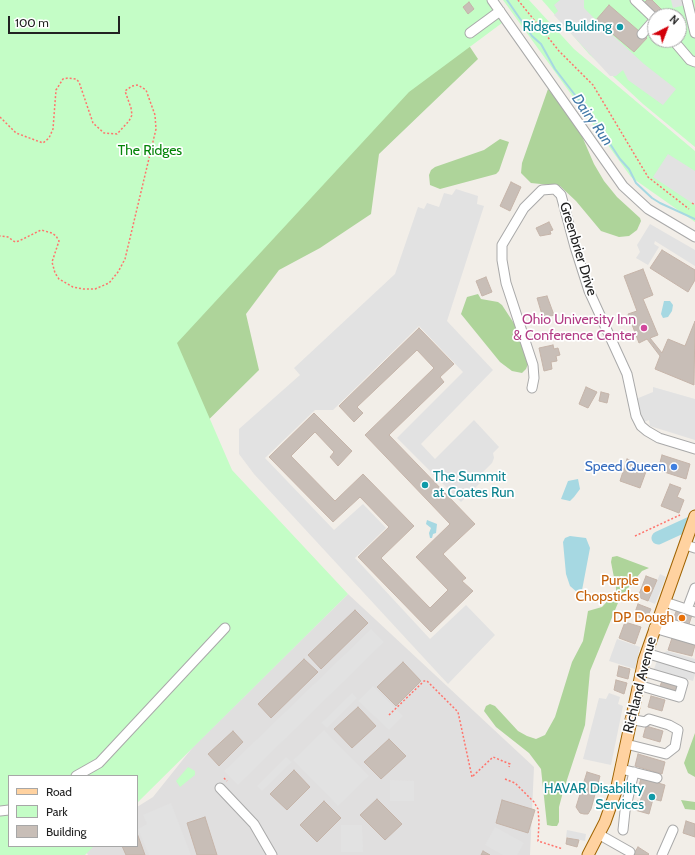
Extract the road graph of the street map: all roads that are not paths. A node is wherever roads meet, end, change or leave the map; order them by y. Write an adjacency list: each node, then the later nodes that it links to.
1 (492, 0): 4 (street)
2 (635, 0): 5 (street)
3 (687, 0): 8 (street)
4 (500, 11): 7 (street); 12 (street)
5 (647, 11)
6 (647, 28): 9 (street)
7 (470, 33)
8 (695, 33)
9 (642, 34)
10 (680, 48): 11 (street)
11 (695, 62)
12 (695, 238)
13 (532, 388): 14 (street, Greenbrier Drive)
14 (695, 450)
15 (695, 516): 16 (main road, Richland Avenue)
16 (693, 532): 17 (main road, Richland Avenue)
17 (690, 546): 19 (main road, Richland Avenue)
18 (695, 588): 20 (street)
19 (666, 599): 20 (street); 21 (street); 22 (main road, Richland Avenue)
20 (692, 605)
21 (695, 612)
22 (656, 624): 24 (street); 25 (street); 26 (main road, Richland Avenue)
23 (226, 628): 34 (street)
24 (695, 632)
25 (695, 640)
26 (646, 653): 27 (street); 28 (main road, Richland Avenue)
27 (695, 668)
28 (642, 671): 29 (main road, Richland Avenue); 29 (street)
29 (638, 685): 30 (main road, Richland Avenue)
30 (630, 719): 31 (main road, Richland Avenue); 31 (street)
31 (626, 744): 32 (main road, Richland Avenue)
32 (621, 769): 33 (street); 39 (main road, Richland Avenue)
33 (634, 772): 35 (street); 37 (street)
34 (78, 775)
35 (656, 778)
36 (220, 788): 41 (street)
37 (623, 830)
38 (673, 830): 43 (street)
39 (600, 835): 40 (street); 42 (main road, Richland Avenue)
40 (630, 852)
41 (272, 855)
42 (588, 855)
43 (662, 855)

